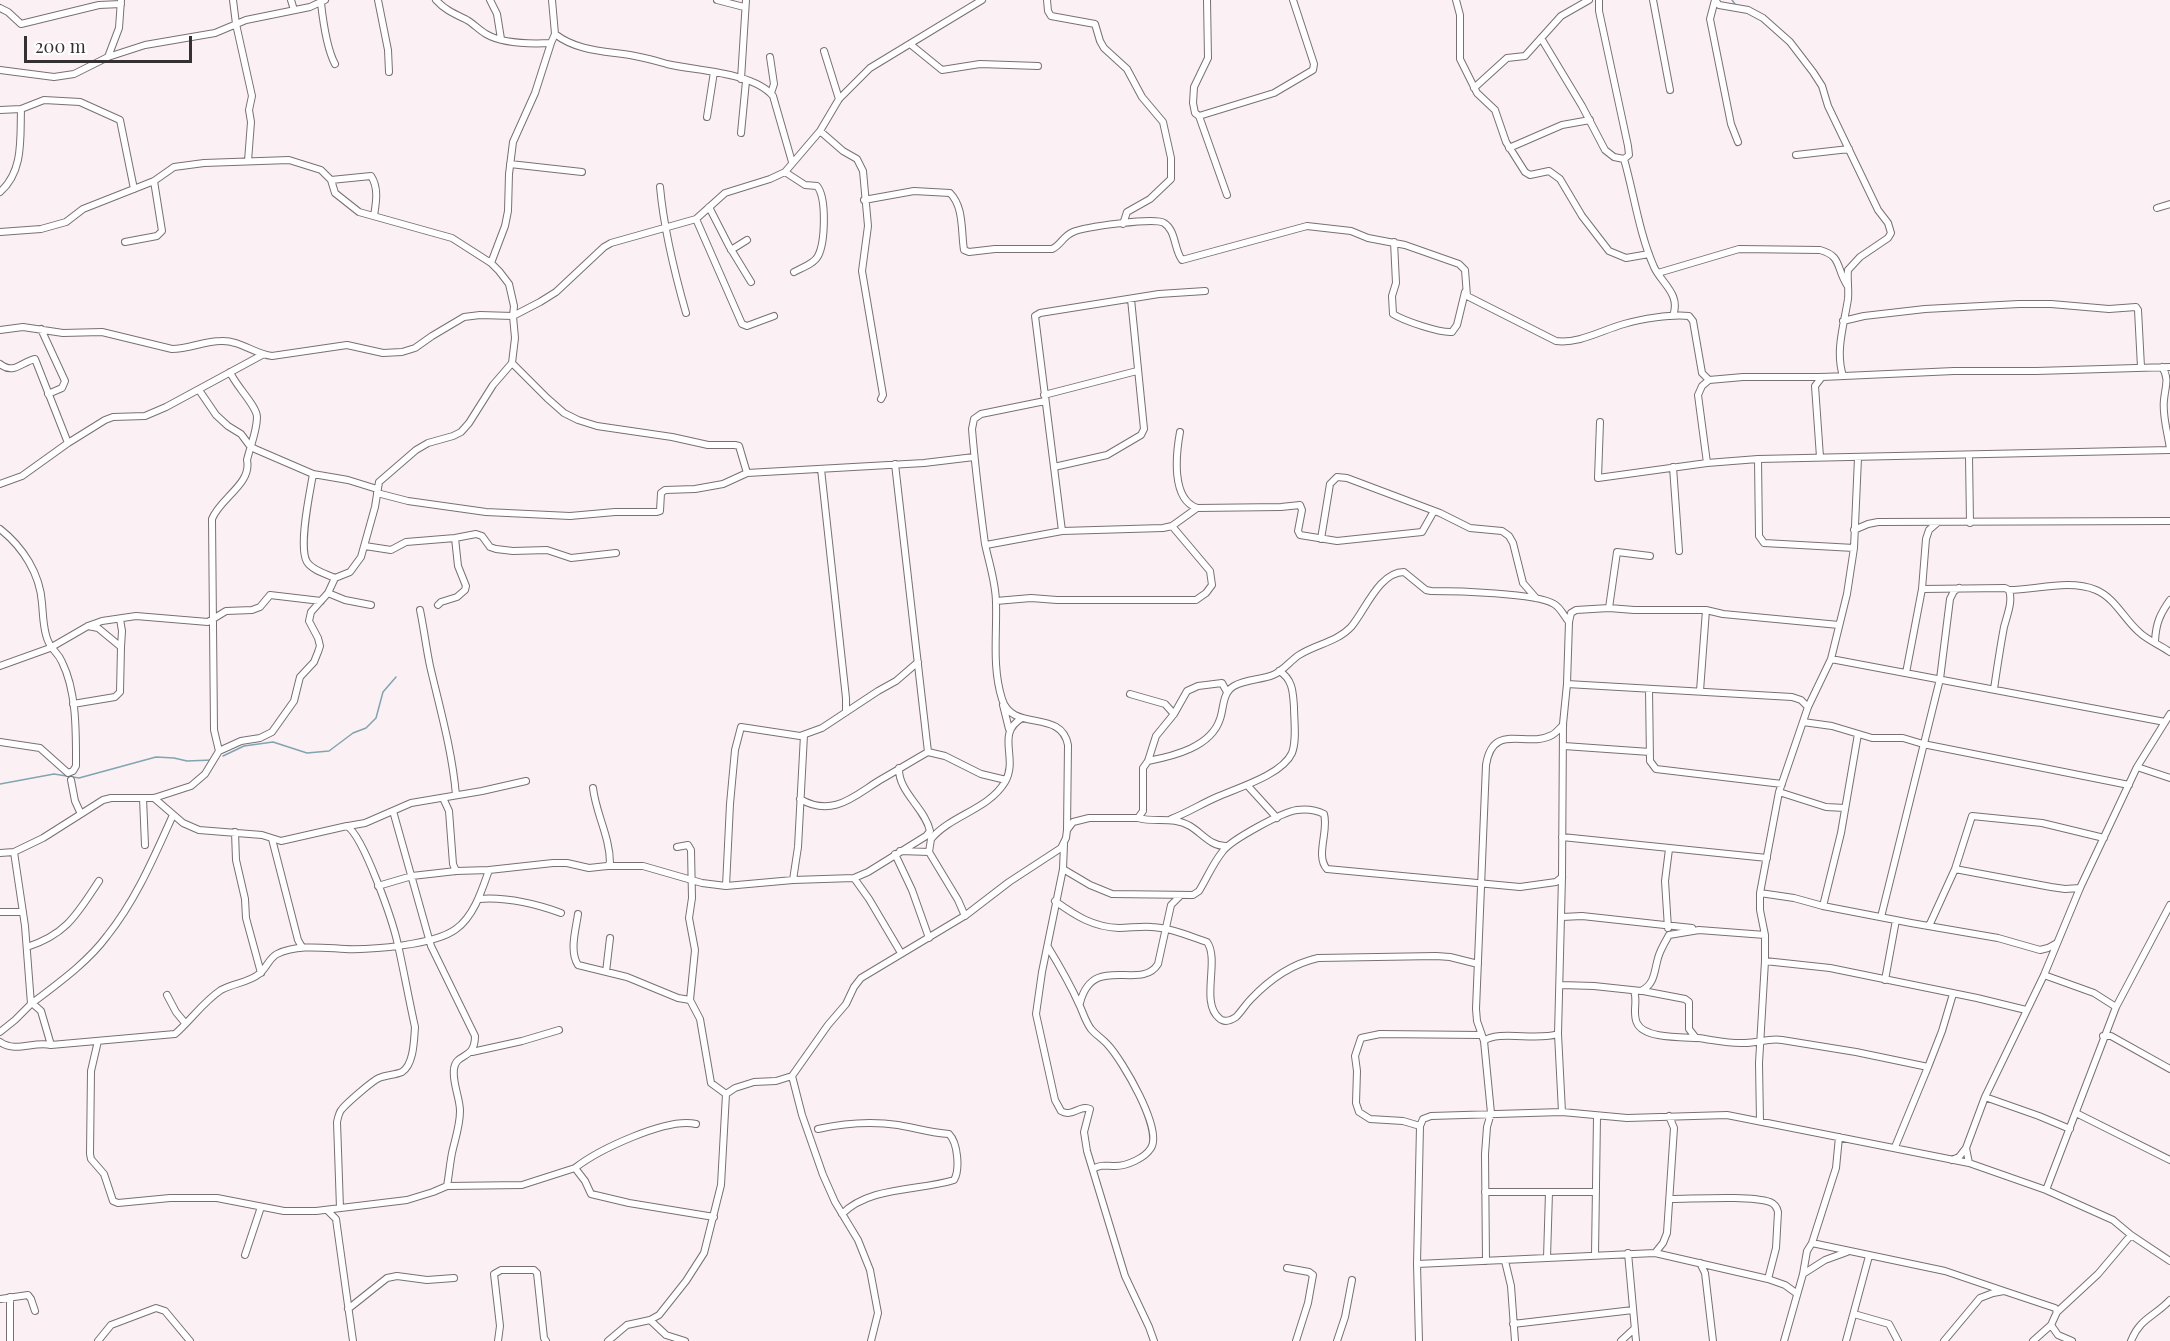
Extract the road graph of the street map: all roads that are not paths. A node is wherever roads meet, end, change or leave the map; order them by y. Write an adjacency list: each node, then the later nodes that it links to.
1 (233, 0): 22 (street)
2 (291, 0): 21 (street)
3 (378, 0): 34 (street)
4 (436, 0): 25 (street)
5 (490, 0): 25 (street)
6 (552, 0): 23 (street)
7 (717, 0): 19 (street)
8 (982, 0): 27 (street)
9 (1047, 0): 70 (street)
10 (1207, 0): 43 (street)
11 (1293, 0): 43 (street)
12 (1456, 0): 37 (street)
13 (1589, 0): 24 (street)
14 (1599, 0): 52 (street)
15 (1653, 0): 38 (street)
16 (1715, 0): 48 (street); 50 (street)
17 (323, 1): 21 (street); 31 (street)
18 (121, 2): 20 (street); 29 (street)
19 (745, 3): 36 (street)
20 (0, 8)
21 (294, 10): 22 (street)
22 (236, 24): 29 (street); 53 (street)
23 (555, 34): 26 (street); 35 (street)
24 (1541, 38): 37 (street); 45 (street)
25 (501, 39): 26 (street)
26 (551, 43): 55 (street)
27 (910, 44): 32 (street); 40 (street)
28 (824, 51): 40 (street)
29 (108, 57): 33 (street)
30 (770, 57): 39 (street)
31 (335, 64)
32 (1038, 66)
33 (0, 70)
34 (389, 72)
35 (714, 72): 36 (street); 44 (street)
36 (744, 80): 39 (street); 47 (street)
37 (1474, 88): 49 (street)
38 (1670, 90)
39 (771, 93): 54 (street)
40 (838, 99): 46 (street)
41 (21, 108): 42 (street); 61 (street); 62 (street)
42 (0, 110)
43 (1200, 116): 63 (street)
44 (707, 117)
45 (1590, 120): 49 (street); 52 (street)
46 (820, 131): 54 (street); 64 (street)
47 (741, 133)
48 (1738, 142)
49 (1509, 148): 77 (street)
50 (1849, 149): 51 (street); 82 (street)
51 (1796, 155)
52 (1624, 159): 77 (street)
53 (248, 161): 58 (street); 59 (street)
54 (792, 162): 57 (street)
55 (510, 164): 56 (street); 78 (street)
56 (582, 172)
57 (785, 172): 66 (street); 79 (street)
58 (331, 180): 68 (street); 68 (street)
59 (154, 181): 61 (street); 74 (street)
60 (660, 187): 71 (street)
61 (134, 189): 72 (street)
62 (0, 192)
63 (1227, 195)
64 (864, 200): 70 (street); 109 (street)
65 (2170, 204): 67 (street)
66 (709, 207): 69 (street); 76 (street)
67 (2157, 208)
68 (374, 216): 78 (street)
69 (696, 219): 71 (street); 88 (street)
70 (1123, 224): 75 (street)
71 (664, 227): 86 (street); 87 (street)
72 (0, 232)
73 (747, 240): 76 (street)
74 (125, 242)
75 (1394, 243): 84 (street); 84 (street)
76 (731, 250): 81 (street)
77 (1649, 254): 80 (street)
78 (491, 263): 87 (street)
79 (794, 272)
80 (1658, 273): 82 (street); 89 (street)
81 (751, 282)
82 (1848, 288): 90 (street)
83 (1205, 291): 85 (street)
84 (1466, 292): 89 (street)
85 (1131, 299): 99 (street); 108 (street)
86 (686, 313)
87 (513, 316): 93 (street); 94 (street)
88 (774, 316)
89 (1673, 316): 104 (street)
90 (1843, 321): 96 (street); 102 (street)
91 (41, 329): 92 (street); 93 (street); 107 (street)
92 (0, 330)
93 (262, 355): 100 (street)
94 (512, 363): 125 (street); 128 (street)
95 (0, 364): 107 (street)
96 (2141, 367): 97 (street); 102 (street)
97 (2162, 367): 98 (street); 114 (street)
98 (2170, 367)
99 (1137, 371): 108 (street); 122 (street)
100 (230, 372): 106 (street); 113 (street)
101 (1808, 376): 103 (street); 104 (street); 105 (street)
102 (1843, 376): 103 (street)
103 (1822, 377): 105 (street)
104 (1709, 380): 120 (street)
105 (1815, 386): 117 (street)
106 (199, 390): 112 (street); 113 (street)
107 (48, 394): 112 (street)
108 (1044, 398): 116 (street); 122 (street)
109 (880, 399)
110 (1600, 422): 123 (street)
111 (1180, 432): 129 (street)
112 (68, 442): 127 (street)
113 (250, 446): 126 (street); 160 (street)
114 (2170, 450): 115 (street)
115 (1969, 456): 118 (street); 133 (street)
116 (974, 457): 121 (street); 140 (street)
117 (1820, 457): 118 (street); 119 (street)
118 (1858, 458): 136 (street)
119 (1758, 459): 120 (street); 142 (street)
120 (1707, 463): 123 (street)
121 (895, 464): 124 (street); 170 (street)
122 (1054, 467): 137 (street)
123 (1673, 467): 143 (street)
124 (821, 469): 125 (street); 184 (street)
125 (747, 473): 128 (street)
126 (313, 474): 128 (street); 146 (street)
127 (0, 484)
128 (377, 491): 141 (street)
129 (1197, 508): 134 (street); 139 (street)
130 (1434, 511): 139 (street); 139 (street); 151 (street)
131 (2170, 520): 133 (street)
132 (1938, 523): 133 (street); 136 (street); 148 (street)
133 (1970, 523)
134 (1172, 526): 137 (street); 154 (street)
135 (0, 529): 167 (street)
136 (1854, 530): 142 (street)
137 (1062, 531): 140 (street)
138 (455, 538): 141 (street); 144 (street); 156 (street)
139 (1321, 539)
140 (986, 545): 154 (street)
141 (365, 546): 146 (street)
142 (1854, 548): 163 (street)
143 (1679, 551)
144 (616, 553)
145 (1650, 556): 157 (street)
146 (335, 578): 150 (street)
147 (1959, 588): 148 (street); 149 (street); 174 (street)
148 (1922, 589): 173 (street)
149 (2009, 590): 165 (street); 177 (street)
150 (328, 592): 153 (street); 155 (street)
151 (1537, 598): 162 (street); 172 (street)
152 (2170, 600): 165 (street)
153 (321, 601): 160 (street); 198 (street)
154 (996, 601): 181 (street)
155 (371, 605)
156 (438, 605)
157 (1609, 608): 159 (street); 162 (street)
158 (420, 610): 213 (street)
159 (1706, 610): 163 (street); 178 (street)
160 (214, 618): 161 (street); 198 (street)
161 (120, 619): 164 (street); 166 (street)
162 (1569, 622): 175 (street)
163 (1839, 625): 169 (street)
164 (88, 626): 166 (street); 167 (street)
165 (2155, 641): 168 (street)
166 (121, 647): 182 (street)
167 (50, 648): 171 (street); 182 (street)
168 (2170, 652)
169 (1831, 659): 173 (street); 183 (street)
170 (918, 662): 184 (street); 199 (street)
171 (0, 666)
172 (1279, 671): 179 (street); 209 (street)
173 (1906, 673): 174 (street)
174 (1940, 679): 177 (street); 197 (street)
175 (1567, 684): 176 (street); 190 (street)
176 (1649, 689): 178 (street); 200 (street)
177 (1994, 689): 189 (street)
178 (1700, 690): 183 (street)
179 (1227, 692): 185 (street); 201 (street)
180 (1130, 694): 185 (street)
181 (1002, 701): 187 (street); 191 (street)
182 (73, 704): 195 (street)
183 (1808, 707): 188 (street)
184 (846, 712): 193 (street)
185 (1174, 714): 201 (street)
186 (2170, 714): 189 (street)
187 (1022, 718): 191 (street); 226 (street)
188 (1803, 722): 192 (street); 208 (street)
189 (2165, 722): 202 (street)
190 (1563, 724): 194 (street); 196 (street)
191 (1009, 729): 206 (street)
192 (1858, 734): 197 (street); 218 (street)
193 (804, 735): 217 (street); 254 (street)
194 (1551, 736): 196 (street); 252 (street)
195 (0, 742)
196 (1564, 744): 200 (street); 228 (street)
197 (1923, 744): 210 (street); 270 (street)
198 (219, 751): 215 (street)
199 (928, 752): 203 (street); 206 (street)
200 (1650, 752): 208 (street)
201 (1148, 761): 222 (street)
202 (2137, 767): 204 (street); 210 (street)
203 (899, 768): 217 (street); 237 (street)
204 (2170, 778)
205 (71, 780): 220 (street)
206 (1006, 780): 238 (street)
207 (526, 781): 213 (street)
208 (1782, 784): 212 (street)
209 (1247, 785): 223 (street); 224 (street)
210 (2129, 785): 229 (street)
211 (593, 788): 241 (street)
212 (1779, 792): 218 (street); 240 (street)
213 (456, 795): 216 (street)
214 (143, 798): 215 (street); 220 (street); 232 (street)
215 (154, 798): 221 (street)
216 (443, 798): 219 (street); 245 (street)
217 (800, 799): 250 (street)
218 (1845, 808): 263 (street)
219 (393, 811): 225 (street); 246 (street)
220 (81, 814): 236 (street)
221 (173, 815): 227 (street); 298 (street)
222 (1138, 818): 224 (street); 226 (street)
223 (1278, 818): 233 (street); 252 (street)
224 (1171, 819): 233 (street)
225 (347, 826): 230 (street); 253 (street)
226 (1067, 830): 231 (street)
227 (235, 832): 230 (street); 290 (street)
228 (1562, 837): 235 (street); 247 (street)
229 (2104, 838): 243 (street); 255 (street)
230 (272, 839): 284 (street)
231 (1065, 841): 242 (street); 268 (street)
232 (145, 845)
233 (1227, 846): 258 (street)
234 (677, 847): 249 (street)
235 (1669, 849): 240 (street); 272 (street)
236 (14, 852): 239 (street); 265 (street)
237 (898, 852): 238 (street); 248 (street); 279 (street)
238 (929, 852): 268 (street)
239 (0, 853)
240 (1767, 858): 256 (street)
241 (608, 866): 244 (street); 249 (street)
242 (1063, 869): 257 (street); 260 (street)
243 (1955, 869): 255 (street); 273 (street)
244 (489, 870): 245 (street); 259 (street)
245 (456, 871): 246 (street)
246 (412, 876): 253 (street); 280 (street)
247 (1562, 877): 252 (street); 269 (street)
248 (854, 878): 250 (street); 286 (street)
249 (691, 880): 254 (street); 297 (street)
250 (793, 880): 254 (street)
251 (99, 881): 282 (street)
252 (1482, 885): 288 (street)
253 (378, 886): 283 (street)
254 (726, 886)
255 (2079, 888): 281 (street)
256 (1760, 893): 263 (street); 277 (street)
257 (1164, 896): 258 (street); 261 (street)
258 (1180, 896): 261 (street)
259 (479, 898): 266 (street); 280 (street)
260 (1055, 901): 274 (street); 285 (street)
261 (1171, 905): 274 (street)
262 (2170, 905): 300 (street)
263 (1823, 906): 270 (street)
264 (0, 912): 265 (street)
265 (23, 912): 282 (street)
266 (561, 913)
267 (578, 914): 289 (street)
268 (964, 916): 279 (street)
269 (1562, 916): 272 (street); 293 (street)
270 (1881, 917): 271 (street)
271 (1896, 920): 273 (street); 292 (street)
272 (1668, 926): 275 (street); 276 (street)
273 (1929, 926): 281 (street)
274 (1165, 929): 288 (street); 299 (street)
275 (1699, 930): 276 (street); 277 (street)
276 (1668, 935): 294 (street)
277 (1765, 935): 287 (street)
278 (610, 938): 289 (street)
279 (929, 938): 286 (street)
280 (429, 939): 283 (street); 306 (street)
281 (2057, 943): 291 (street)
282 (27, 946): 298 (street)
283 (398, 946): 284 (street); 348 (street)
284 (302, 947): 290 (street)
285 (1048, 947): 299 (street); 340 (street)
286 (901, 953): 318 (street)
287 (1765, 961): 292 (street); 310 (street)
288 (1478, 964): 308 (street)
289 (606, 972): 297 (street)
290 (261, 973): 302 (street)
291 (2044, 975): 300 (street); 301 (street)
292 (1886, 980): 295 (street)
293 (1561, 985): 294 (street); 305 (street)
294 (1637, 991): 309 (street); 309 (street)
295 (1953, 994): 301 (street); 316 (street)
296 (167, 995): 302 (street)
297 (690, 1000): 319 (street)
298 (31, 1003): 304 (street); 313 (street)
299 (1079, 1004): 340 (street)
300 (2116, 1006): 307 (street)
301 (2026, 1010): 320 (street)
302 (185, 1023): 311 (street)
303 (560, 1030): 314 (street)
304 (0, 1032)
305 (1558, 1034): 308 (street); 321 (street)
306 (476, 1036): 314 (street); 315 (street)
307 (2103, 1036): 317 (street); 323 (street)
308 (1482, 1038): 322 (street); 329 (street)
309 (1696, 1038): 310 (street)
310 (1760, 1040): 316 (street); 327 (street)
311 (98, 1041): 313 (street); 347 (street)
312 (0, 1042): 313 (street)
313 (51, 1045)
314 (486, 1050): 315 (street)
315 (472, 1052): 341 (street)
316 (1928, 1067): 334 (street)
317 (2170, 1068)
318 (792, 1076): 319 (street); 350 (street)
319 (726, 1094): 351 (street)
320 (1985, 1097): 332 (street); 335 (street)
321 (1562, 1112): 322 (street); 324 (street)
322 (1491, 1113): 329 (street); 343 (street)
323 (2076, 1113): 332 (street); 337 (street)
324 (1597, 1116): 325 (street); 345 (street)
325 (1669, 1116): 326 (street); 330 (street)
326 (1685, 1116): 327 (street); 330 (street)
327 (1760, 1121): 333 (street)
328 (696, 1124): 339 (street)
329 (1419, 1126): 366 (street)
330 (1674, 1128): 346 (street)
331 (818, 1129): 350 (street)
332 (2070, 1129): 342 (street)
333 (1839, 1137): 334 (street); 354 (street)
334 (1895, 1147): 336 (street)
335 (1966, 1148): 336 (street); 338 (street)
336 (1952, 1160): 338 (street)
337 (2170, 1160)
338 (1969, 1163): 342 (street)
339 (575, 1168): 341 (street); 351 (street)
340 (1093, 1169): 400 (street)
341 (447, 1186): 348 (street)
342 (2046, 1190): 353 (street)
343 (1485, 1192): 344 (street); 362 (street)
344 (1549, 1192): 345 (street); 361 (street)
345 (1596, 1192): 359 (street)
346 (1670, 1199): 357 (street); 372 (street)
347 (261, 1207): 349 (street); 358 (street)
348 (341, 1208): 349 (street); 352 (street)
349 (326, 1210): 352 (street)
350 (842, 1214): 399 (street)
351 (714, 1217): 387 (street)
352 (336, 1219): 382 (street)
353 (2131, 1235): 364 (street); 385 (street)
354 (1812, 1244): 355 (street); 371 (street)
355 (1848, 1252): 360 (street); 371 (street)
356 (1628, 1253): 357 (street); 359 (street); 383 (street)
357 (1655, 1253): 365 (street)
358 (245, 1255)
359 (1595, 1255): 361 (street)
360 (1869, 1256): 374 (street); 386 (street)
361 (1547, 1258): 363 (street)
362 (1486, 1261): 363 (street); 366 (street)
363 (1505, 1261): 388 (street)
364 (2170, 1261)
365 (1700, 1263): 367 (street); 369 (street)
366 (1417, 1264): 403 (street)
367 (1714, 1266): 369 (street); 372 (street)
368 (1287, 1268): 401 (street)
369 (1705, 1273): 407 (street)
370 (454, 1278): 382 (street)
371 (1801, 1278): 375 (street); 377 (street)
372 (1768, 1279): 375 (street)
373 (1352, 1280): 402 (street)
374 (1979, 1283): 376 (street); 379 (street)
375 (1786, 1285): 377 (street)
376 (2004, 1291): 379 (street); 385 (street)
377 (1796, 1293): 408 (street)
378 (10, 1298): 380 (street); 384 (street); 391 (street)
379 (1980, 1298): 411 (street)
380 (0, 1299)
381 (2170, 1300): 414 (street)
382 (348, 1309): 394 (street)
383 (1633, 1310): 388 (street); 390 (street)
384 (35, 1311)
385 (2057, 1312): 389 (street)
386 (1854, 1314): 409 (street); 410 (street)
387 (650, 1320): 397 (street); 398 (street)
388 (1513, 1324): 404 (street)
389 (2051, 1325): 412 (street); 413 (street)
390 (1634, 1329): 405 (street); 406 (street)
391 (10, 1341)
392 (99, 1341): 393 (street)
393 (190, 1341)
394 (353, 1341)
395 (498, 1341): 396 (street)
396 (546, 1341)
397 (608, 1341)
398 (685, 1341)
399 (871, 1341)
400 (1154, 1341)
401 (1296, 1341)
402 (1337, 1341)
403 (1419, 1341)
404 (1515, 1341)
405 (1621, 1341)
406 (1636, 1341)
407 (1713, 1341)
408 (1784, 1341)
409 (1846, 1341)
410 (1898, 1341)
411 (1944, 1341)
412 (2033, 1341)
413 (2072, 1341)
414 (2131, 1341)

